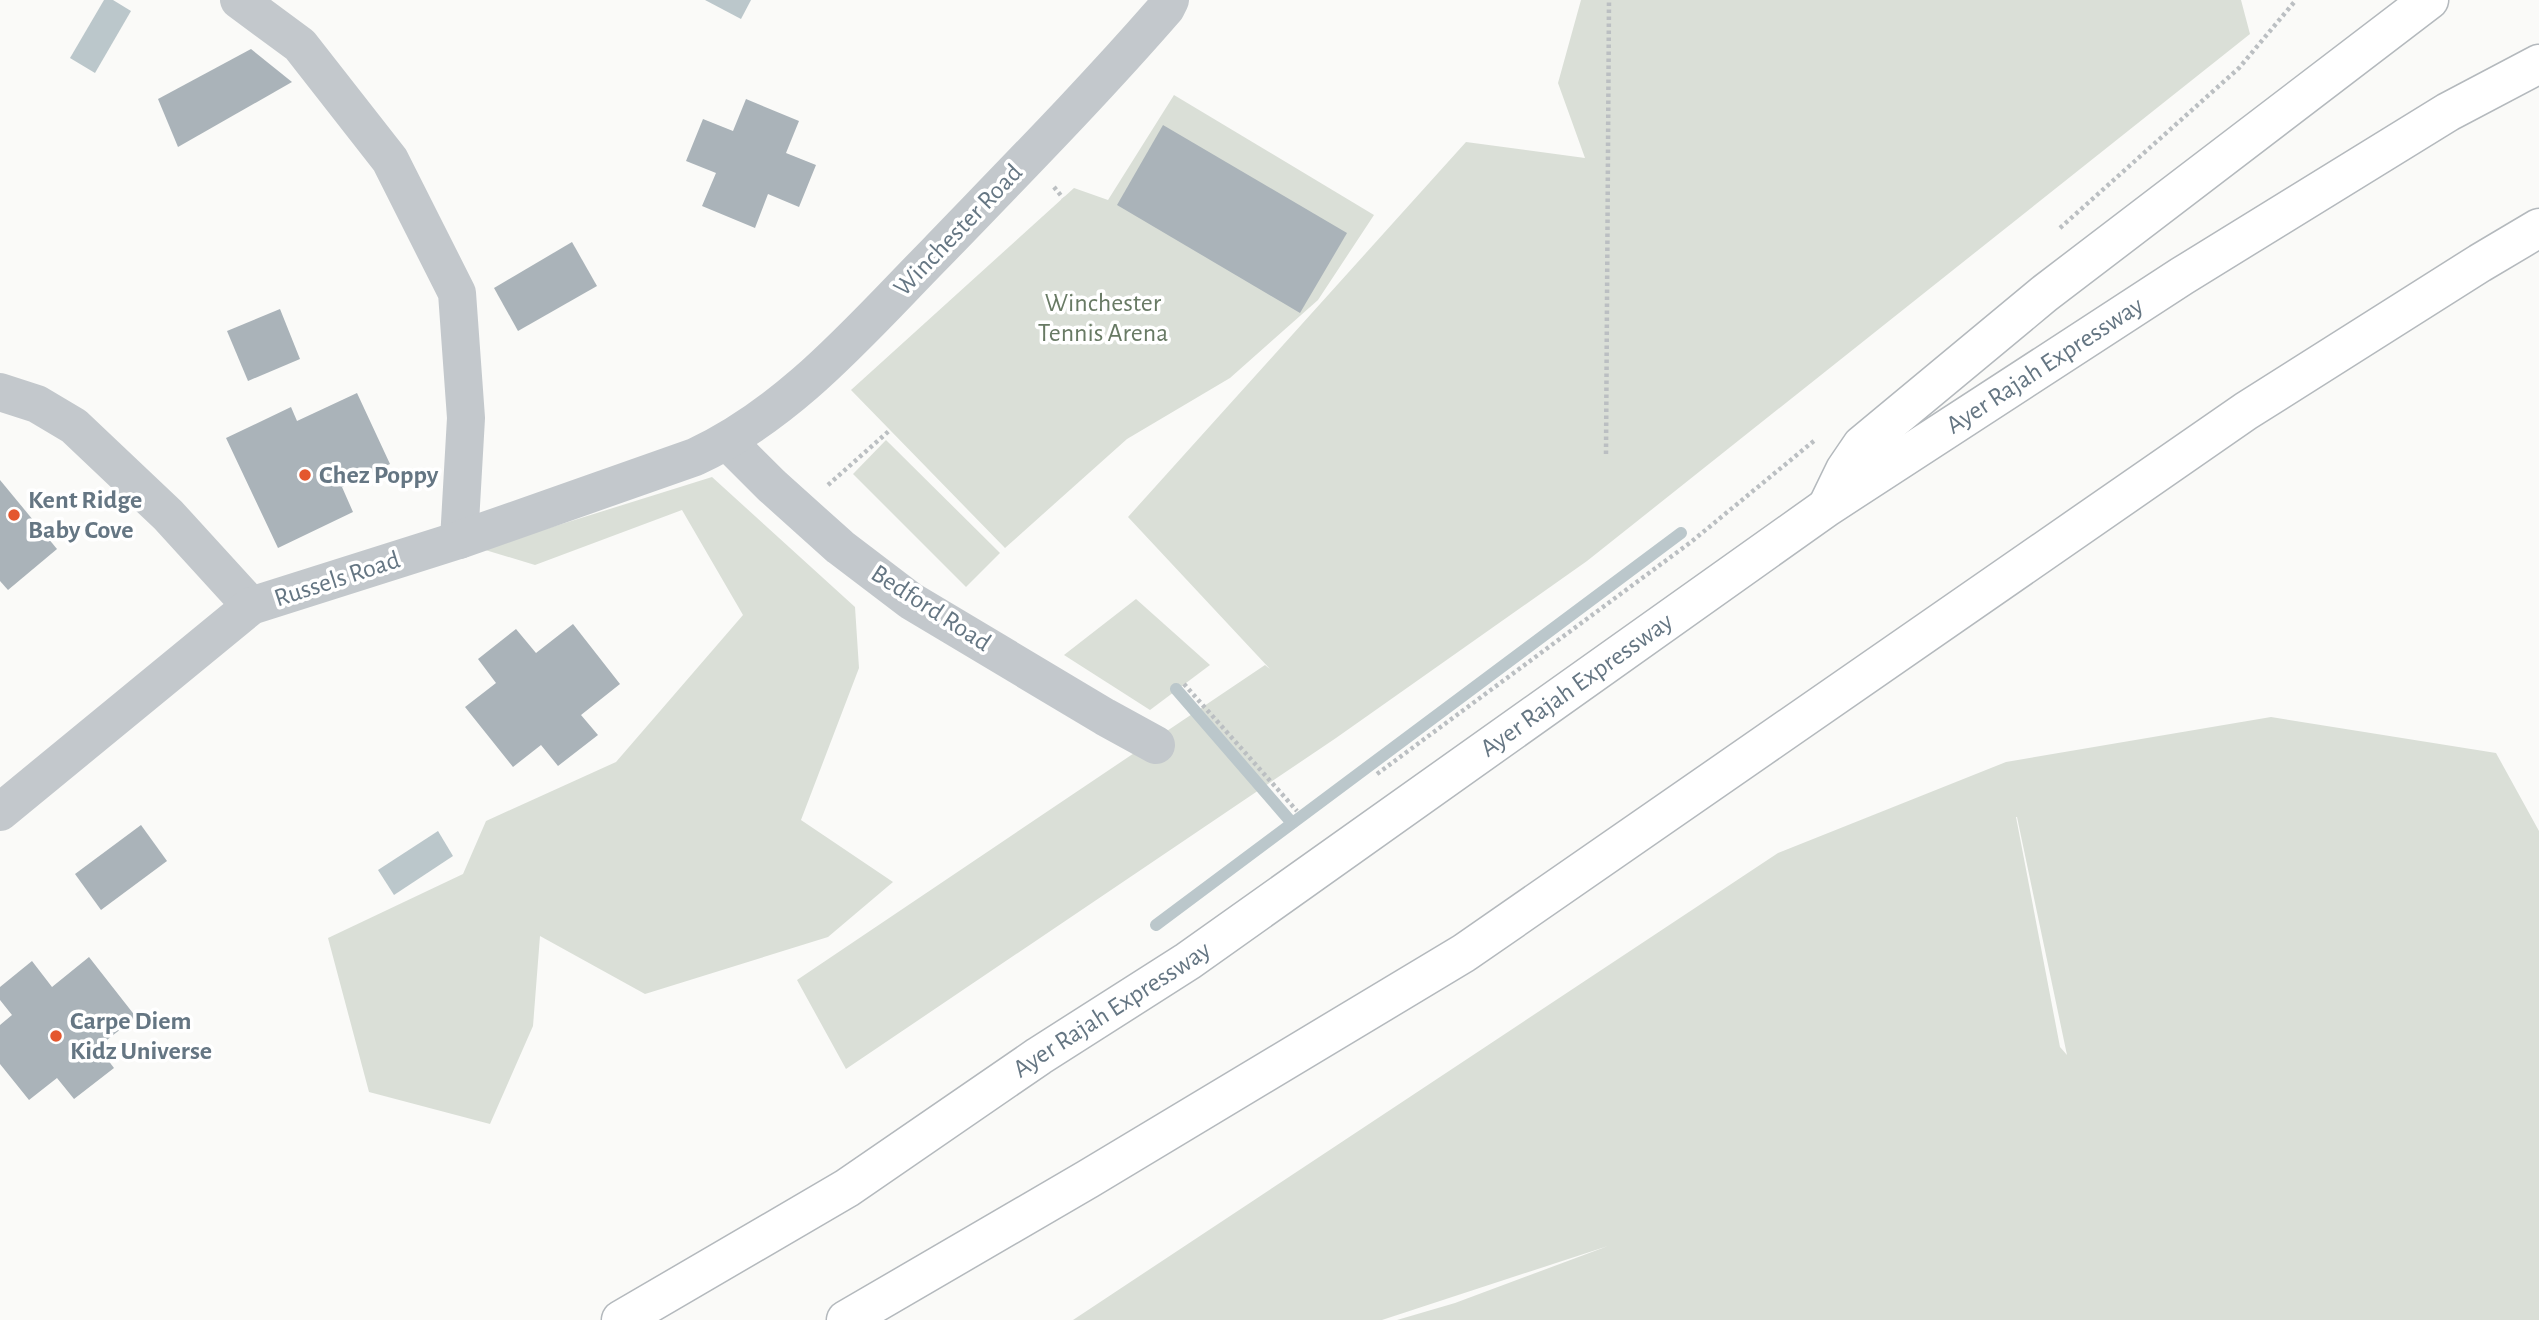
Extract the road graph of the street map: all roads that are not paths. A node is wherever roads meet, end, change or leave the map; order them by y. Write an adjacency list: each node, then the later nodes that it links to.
1 (239, 0): 11 (street)
2 (1170, 0): 9 (street, Winchester Road)
3 (2429, 0): 10 (highway)
4 (2539, 64): 10 (highway, Ayer Rajah Expressway)
5 (2539, 228): 7 (highway)
6 (2539, 239): 7 (highway)
7 (2480, 263): 16 (highway)
8 (0, 392): 12 (street)
9 (728, 442): 11 (street, Russels Road); 13 (street, Bedford Road)
10 (1827, 507): 15 (highway, Ayer Rajah Expressway)
11 (459, 540): 12 (street, Russels Road)
12 (251, 606): 14 (street, Russels Road)
13 (1156, 745)
14 (0, 812)
15 (621, 1320)
16 (846, 1320)

